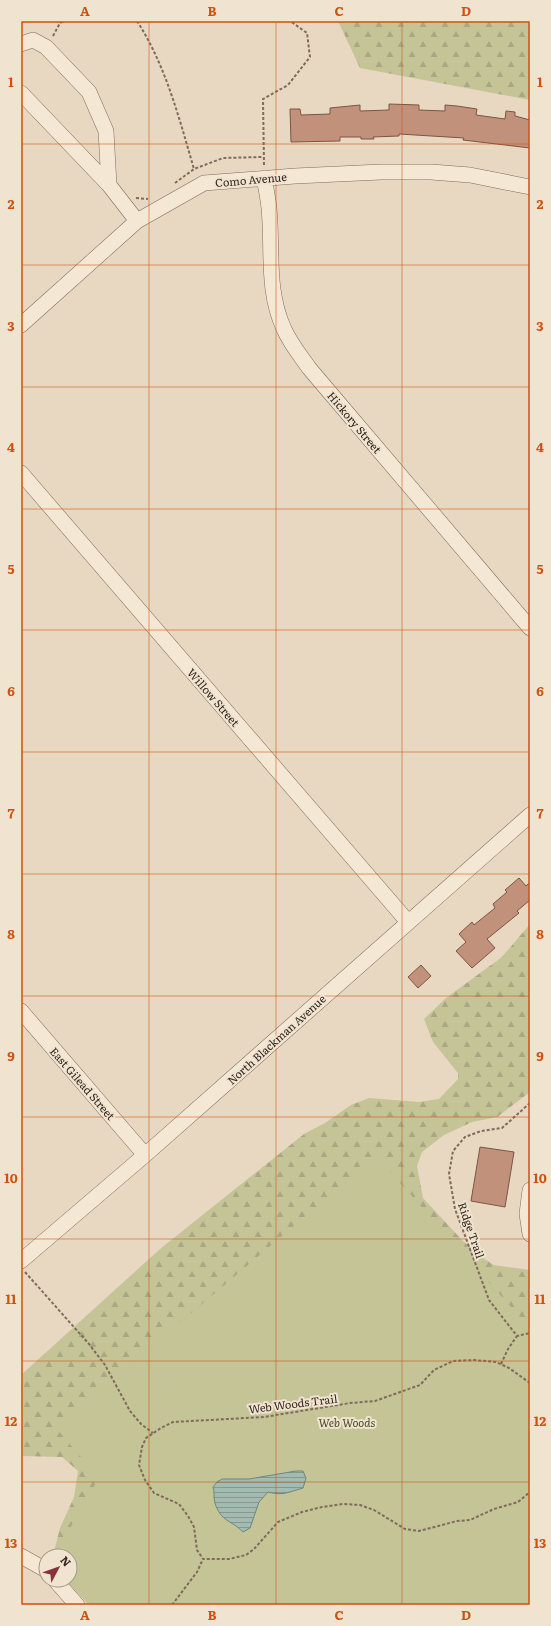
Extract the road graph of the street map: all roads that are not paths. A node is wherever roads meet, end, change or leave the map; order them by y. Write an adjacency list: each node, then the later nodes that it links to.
1 (21, 44): 4 (street)
2 (21, 93): 4 (street)
3 (264, 178): 5 (street, Como Avenue); 6 (street, Como Avenue); 9 (street, Hickory Street)
4 (109, 185): 6 (street)
5 (530, 187)
6 (137, 222): 7 (street, Como Avenue)
7 (21, 325)
8 (21, 473): 11 (street, Willow Street)
9 (530, 628)
10 (530, 815): 11 (street, North Blackman Avenue)
11 (408, 922): 13 (street, North Blackman Avenue)
12 (21, 1011): 13 (street, East Gilead Street)
13 (145, 1155): 16 (street, North Blackman Avenue)
14 (530, 1190): 15 (street)
15 (530, 1234)
16 (21, 1261)
17 (21, 1556): 18 (street)
18 (38, 1566)
19 (62, 1588): 20 (street)
20 (77, 1605)

